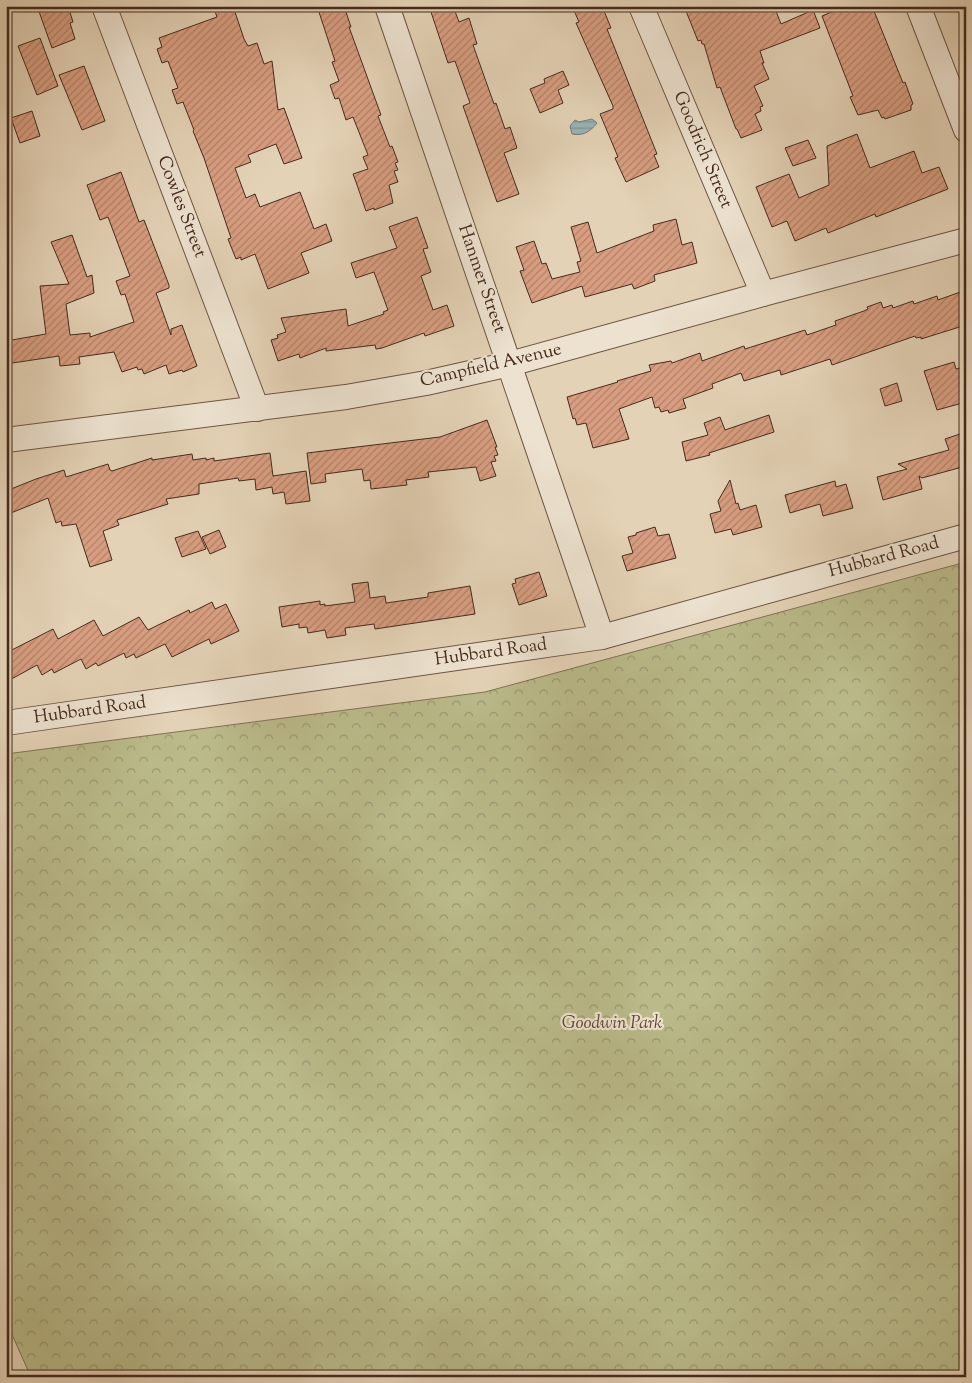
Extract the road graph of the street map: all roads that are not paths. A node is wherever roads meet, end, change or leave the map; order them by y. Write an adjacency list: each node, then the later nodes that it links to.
1 (104, 6): 9 (street, Cowles Street)
2 (387, 6): 8 (street, Hanmer Street)
3 (641, 6): 7 (street, Goodrich Street)
4 (918, 6): 5 (street)
5 (966, 130)
6 (966, 240): 7 (street, Campfield Avenue)
7 (762, 294): 8 (street, Campfield Avenue)
8 (510, 364): 9 (street, Campfield Avenue); 12 (street, Hanmer Street)
9 (257, 408): 10 (street, Campfield Avenue)
10 (6, 440)
11 (966, 536): 12 (street, Hubbard Road)
12 (602, 636): 13 (street, Hubbard Road)
13 (6, 723)

